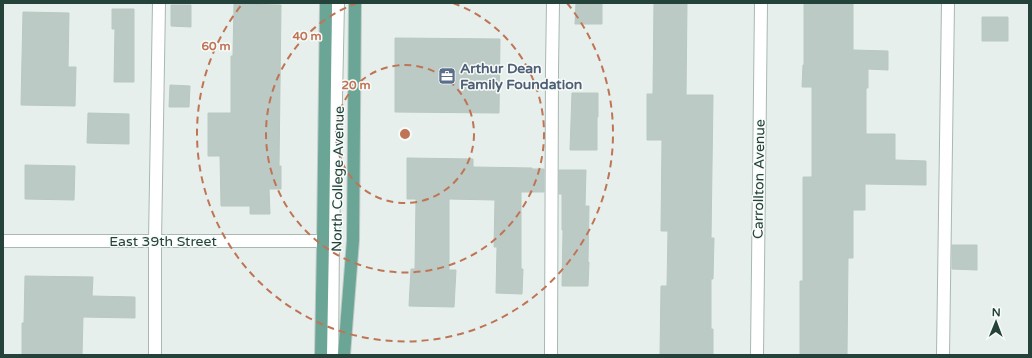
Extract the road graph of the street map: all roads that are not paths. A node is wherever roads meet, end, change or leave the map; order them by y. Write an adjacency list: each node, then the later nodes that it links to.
1 (159, 3): 10 (street)
2 (326, 3): 8 (main road, North College Avenue)
3 (338, 3): 13 (street, North College Avenue)
4 (355, 3): 14 (main road, North College Avenue)
5 (553, 3): 15 (street)
6 (761, 3): 16 (street, Carrollton Avenue)
7 (948, 3): 17 (street)
8 (323, 240): 10 (street, East 39th Street); 12 (main road, North College Avenue)
9 (3, 241): 10 (street, East 39th Street)
10 (155, 241): 11 (street)
11 (155, 355)
12 (321, 355)
13 (332, 355)
14 (344, 355)
15 (551, 355)
16 (757, 355)
17 (943, 355)

